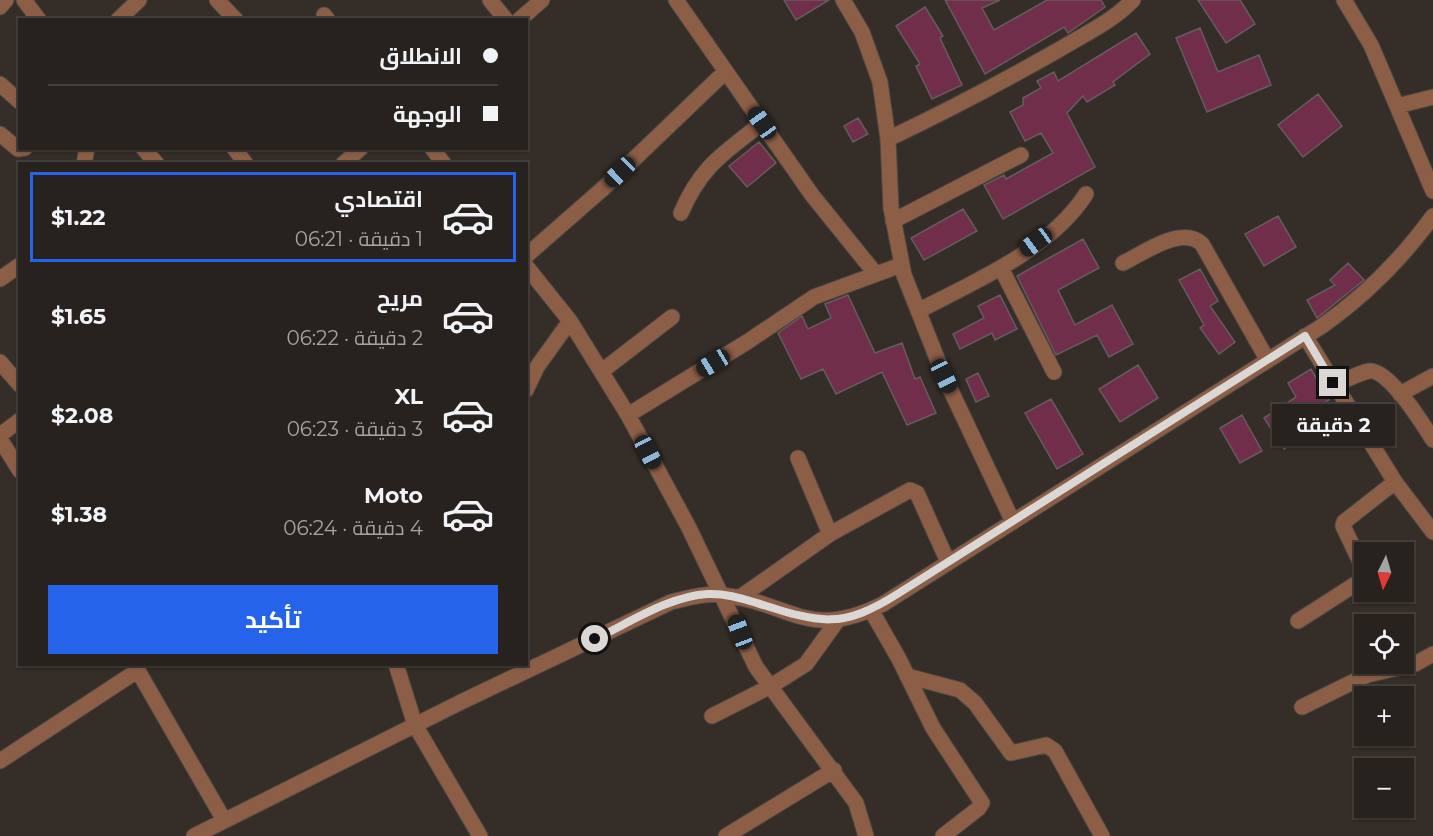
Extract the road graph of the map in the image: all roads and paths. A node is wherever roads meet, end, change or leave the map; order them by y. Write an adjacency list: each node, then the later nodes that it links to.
1 (6, 0): 11 (street)
2 (24, 0): 12 (street)
3 (139, 0): 13 (street)
4 (217, 0): 14 (street)
5 (490, 0): 15 (street)
6 (542, 0): 16 (street)
7 (676, 0): 17 (street)
8 (843, 0): 24 (street)
9 (1133, 0): 24 (street)
10 (1344, 0): 21 (street)
11 (0, 7)
12 (38, 18)
13 (120, 18)
14 (234, 18)
15 (504, 18)
16 (521, 18)
17 (725, 72): 22 (street); 36 (street)
18 (0, 84): 20 (street)
19 (1433, 97): 21 (street)
20 (18, 100)
21 (1397, 106): 31 (street)
22 (762, 123): 33 (street); 42 (street)
23 (0, 134): 25 (street)
24 (888, 139): 35 (street)
25 (18, 149)
26 (145, 150): 29 (street)
27 (359, 150): 30 (street)
28 (1021, 154): 35 (street)
29 (155, 162)
30 (345, 162)
31 (1433, 191)
32 (1086, 194): 41 (street)
33 (681, 213)
34 (1433, 216): 47 (street)
35 (893, 221): 38 (street)
36 (528, 253)
37 (1123, 263): 48 (street)
38 (901, 265): 42 (street); 44 (street)
39 (18, 266): 43 (street)
40 (528, 268): 46 (street)
41 (1001, 268): 44 (street); 51 (street)
42 (875, 273): 57 (street)
43 (0, 279)
44 (920, 310): 64 (street)
45 (672, 317): 50 (street)
46 (570, 321): 50 (street); 54 (street)
47 (1305, 336): 48 (street); 55 (street)
48 (1267, 359): 64 (street)
49 (0, 362): 53 (street)
50 (602, 371): 57 (street)
51 (1054, 372)
52 (1433, 376): 56 (street)
53 (18, 383)
54 (528, 386)
55 (1334, 386): 56 (street); 63 (street)
56 (1400, 394): 59 (street)
57 (628, 415): 70 (street)
58 (18, 422): 60 (street)
59 (1432, 435)
60 (0, 437): 62 (street)
61 (798, 458): 66 (street)
62 (18, 468)
63 (1395, 482): 65 (street); 67 (street)
64 (1013, 522): 68 (street)
65 (1433, 532)
66 (830, 534): 68 (street); 71 (street)
67 (1354, 550)
68 (948, 562): 72 (street)
69 (1354, 585): 74 (street)
70 (721, 594): 71 (street); 79 (street); 82 (street)
71 (739, 598): 73 (street)
72 (871, 610): 73 (street); 78 (street)
73 (837, 621): 79 (street)
74 (1298, 621)
75 (1433, 654): 80 (street)
76 (397, 666): 82 (street)
77 (135, 668): 83 (street); 85 (street)
78 (907, 676): 90 (street); 91 (street)
79 (771, 686): 81 (street); 84 (street)
80 (1302, 707)
81 (712, 716)
82 (415, 725): 85 (street); 87 (street)
83 (0, 761)
84 (834, 770): 88 (street); 89 (street)
85 (224, 820): 86 (street)
86 (194, 836)
87 (480, 836)
88 (726, 836)
89 (866, 836)
90 (943, 836)
91 (1102, 836)

